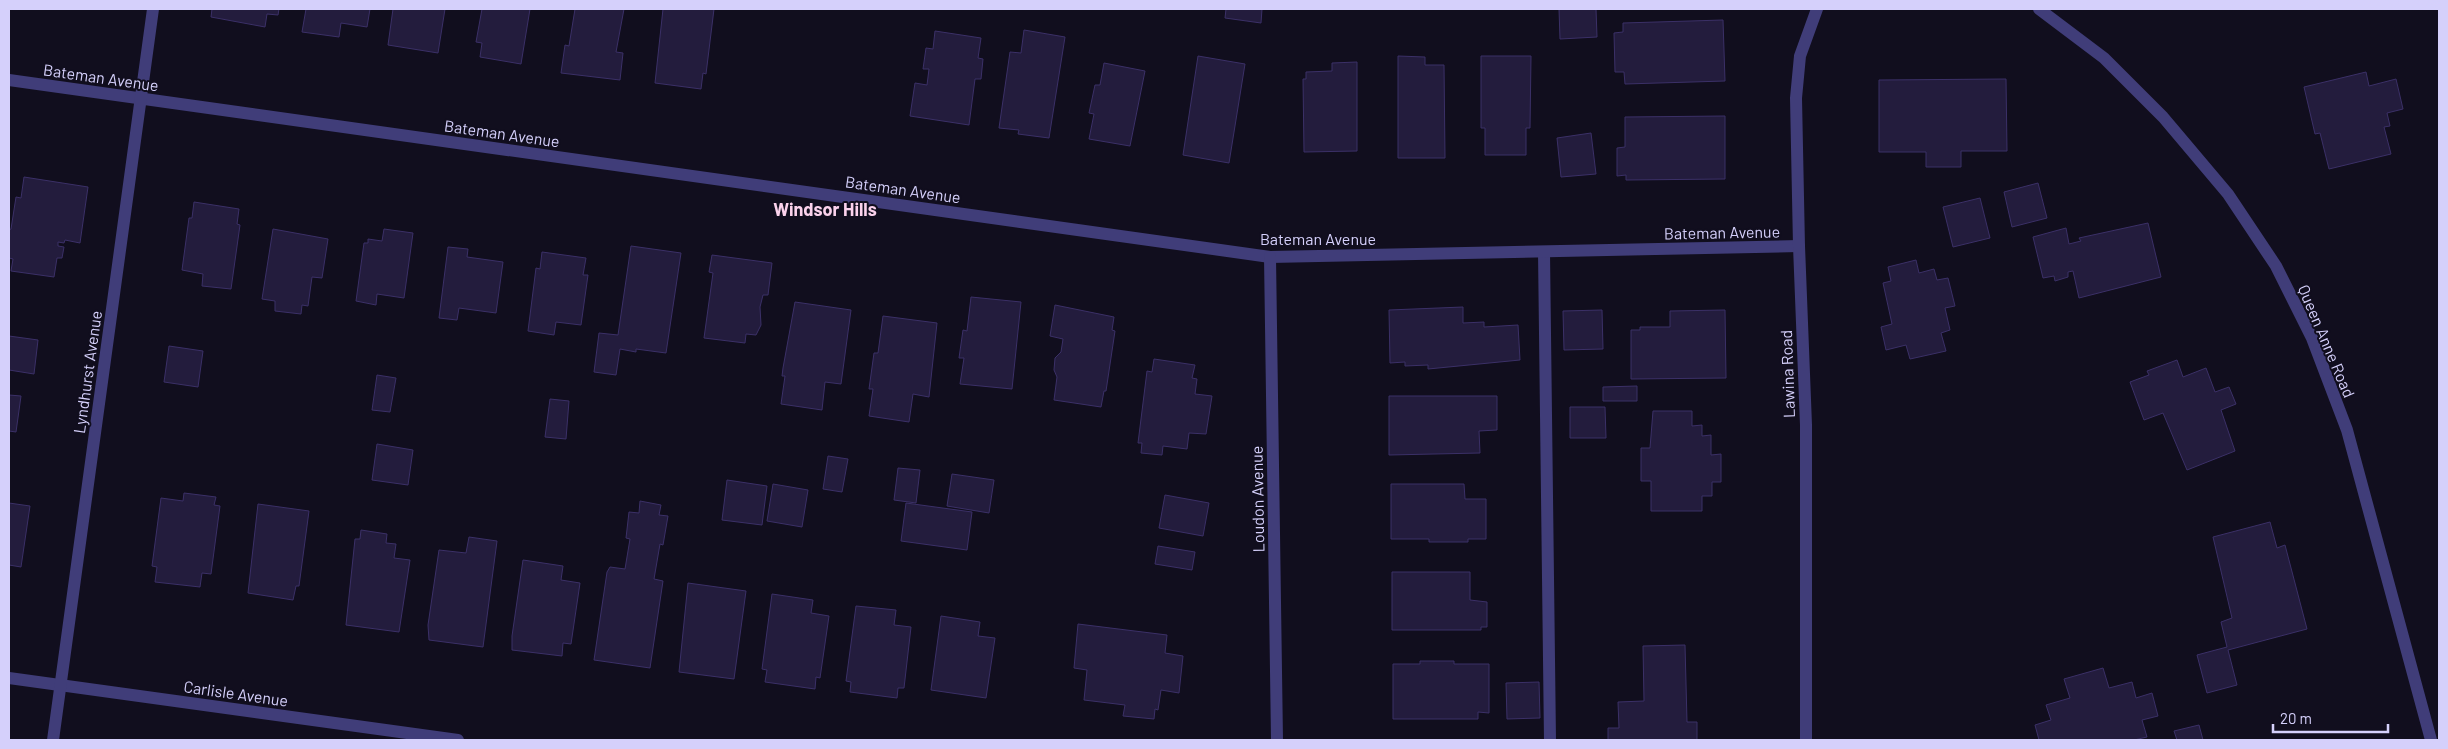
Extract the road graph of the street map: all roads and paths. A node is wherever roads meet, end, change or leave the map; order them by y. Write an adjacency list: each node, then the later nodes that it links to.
1 (152, 9): 5 (street, Lyndhurst Avenue)
2 (1817, 9): 6 (street, Lawina Road)
3 (2039, 9): 16 (street, Queen Anne Road)
4 (9, 80): 5 (street, Bateman Avenue)
5 (140, 99): 8 (street, Bateman Avenue); 10 (street, Lyndhurst Avenue)
6 (1799, 246): 7 (street, Bateman Avenue); 15 (street, Lawina Road)
7 (1544, 252): 8 (street, Bateman Avenue); 14 (street)
8 (1270, 257): 13 (street, Loudon Avenue)
9 (9, 678): 10 (street, Carlisle Avenue)
10 (61, 685): 11 (street, Lyndhurst Avenue); 12 (street, Carlisle Avenue)
11 (54, 740)
12 (458, 740)
13 (1277, 740)
14 (1550, 740)
15 (1806, 740)
16 (2431, 740)

